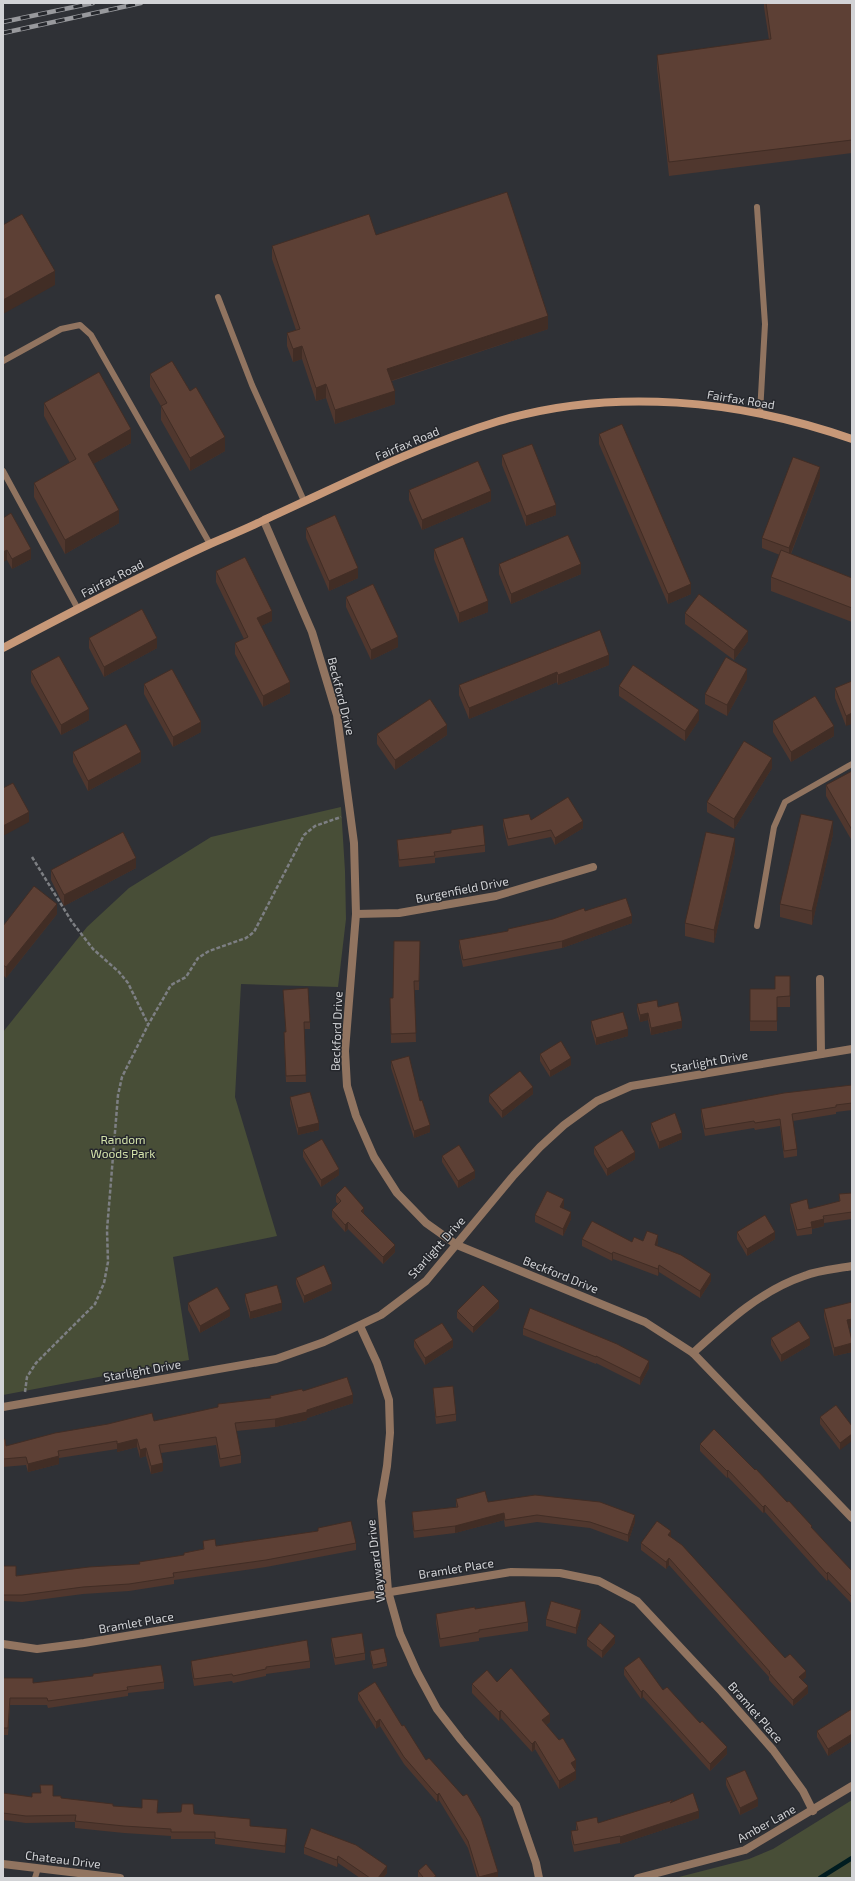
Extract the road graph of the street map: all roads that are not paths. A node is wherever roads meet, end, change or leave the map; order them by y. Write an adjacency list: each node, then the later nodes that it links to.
1 (757, 207): 4 (lane)
2 (218, 297): 7 (lane)
3 (3, 361): 9 (lane)
4 (760, 413): 5 (street, Fairfax Road); 7 (street, Fairfax Road)
5 (852, 439)
6 (3, 471): 10 (lane)
7 (304, 502): 8 (street, Fairfax Road)
8 (264, 521): 9 (street, Fairfax Road); 14 (street, Beckford Drive)
9 (210, 544): 10 (street, Fairfax Road)
10 (78, 609): 11 (street, Fairfax Road)
11 (3, 648)
12 (852, 764): 15 (lane)
13 (593, 867): 14 (street, Burgenfield Drive)
14 (356, 914): 19 (street, Beckford Drive)
15 (757, 926)
16 (820, 979): 18 (street)
17 (852, 1049): 18 (street, Starlight Drive)
18 (821, 1054): 19 (street, Starlight Drive)
19 (457, 1245): 21 (street, Starlight Drive); 22 (street, Beckford Drive)
20 (852, 1266): 22 (street)
21 (360, 1326): 23 (street, Starlight Drive); 25 (street, Wayward Drive)
22 (693, 1353): 24 (street, Beckford Drive)
23 (3, 1407)
24 (852, 1518)
25 (388, 1591): 26 (street, Bramlet Place); 28 (street, Bramlet Place); 33 (street, Wayward Drive)
26 (3, 1644)
27 (852, 1786): 28 (street, Amber Lane)
28 (813, 1811): 34 (street, Amber Lane)
29 (3, 1864): 30 (street, Chateau Drive)
30 (38, 1868): 31 (lane); 32 (street, Chateau Drive)
31 (35, 1878)
32 (120, 1878)
33 (539, 1878)
34 (638, 1878)

